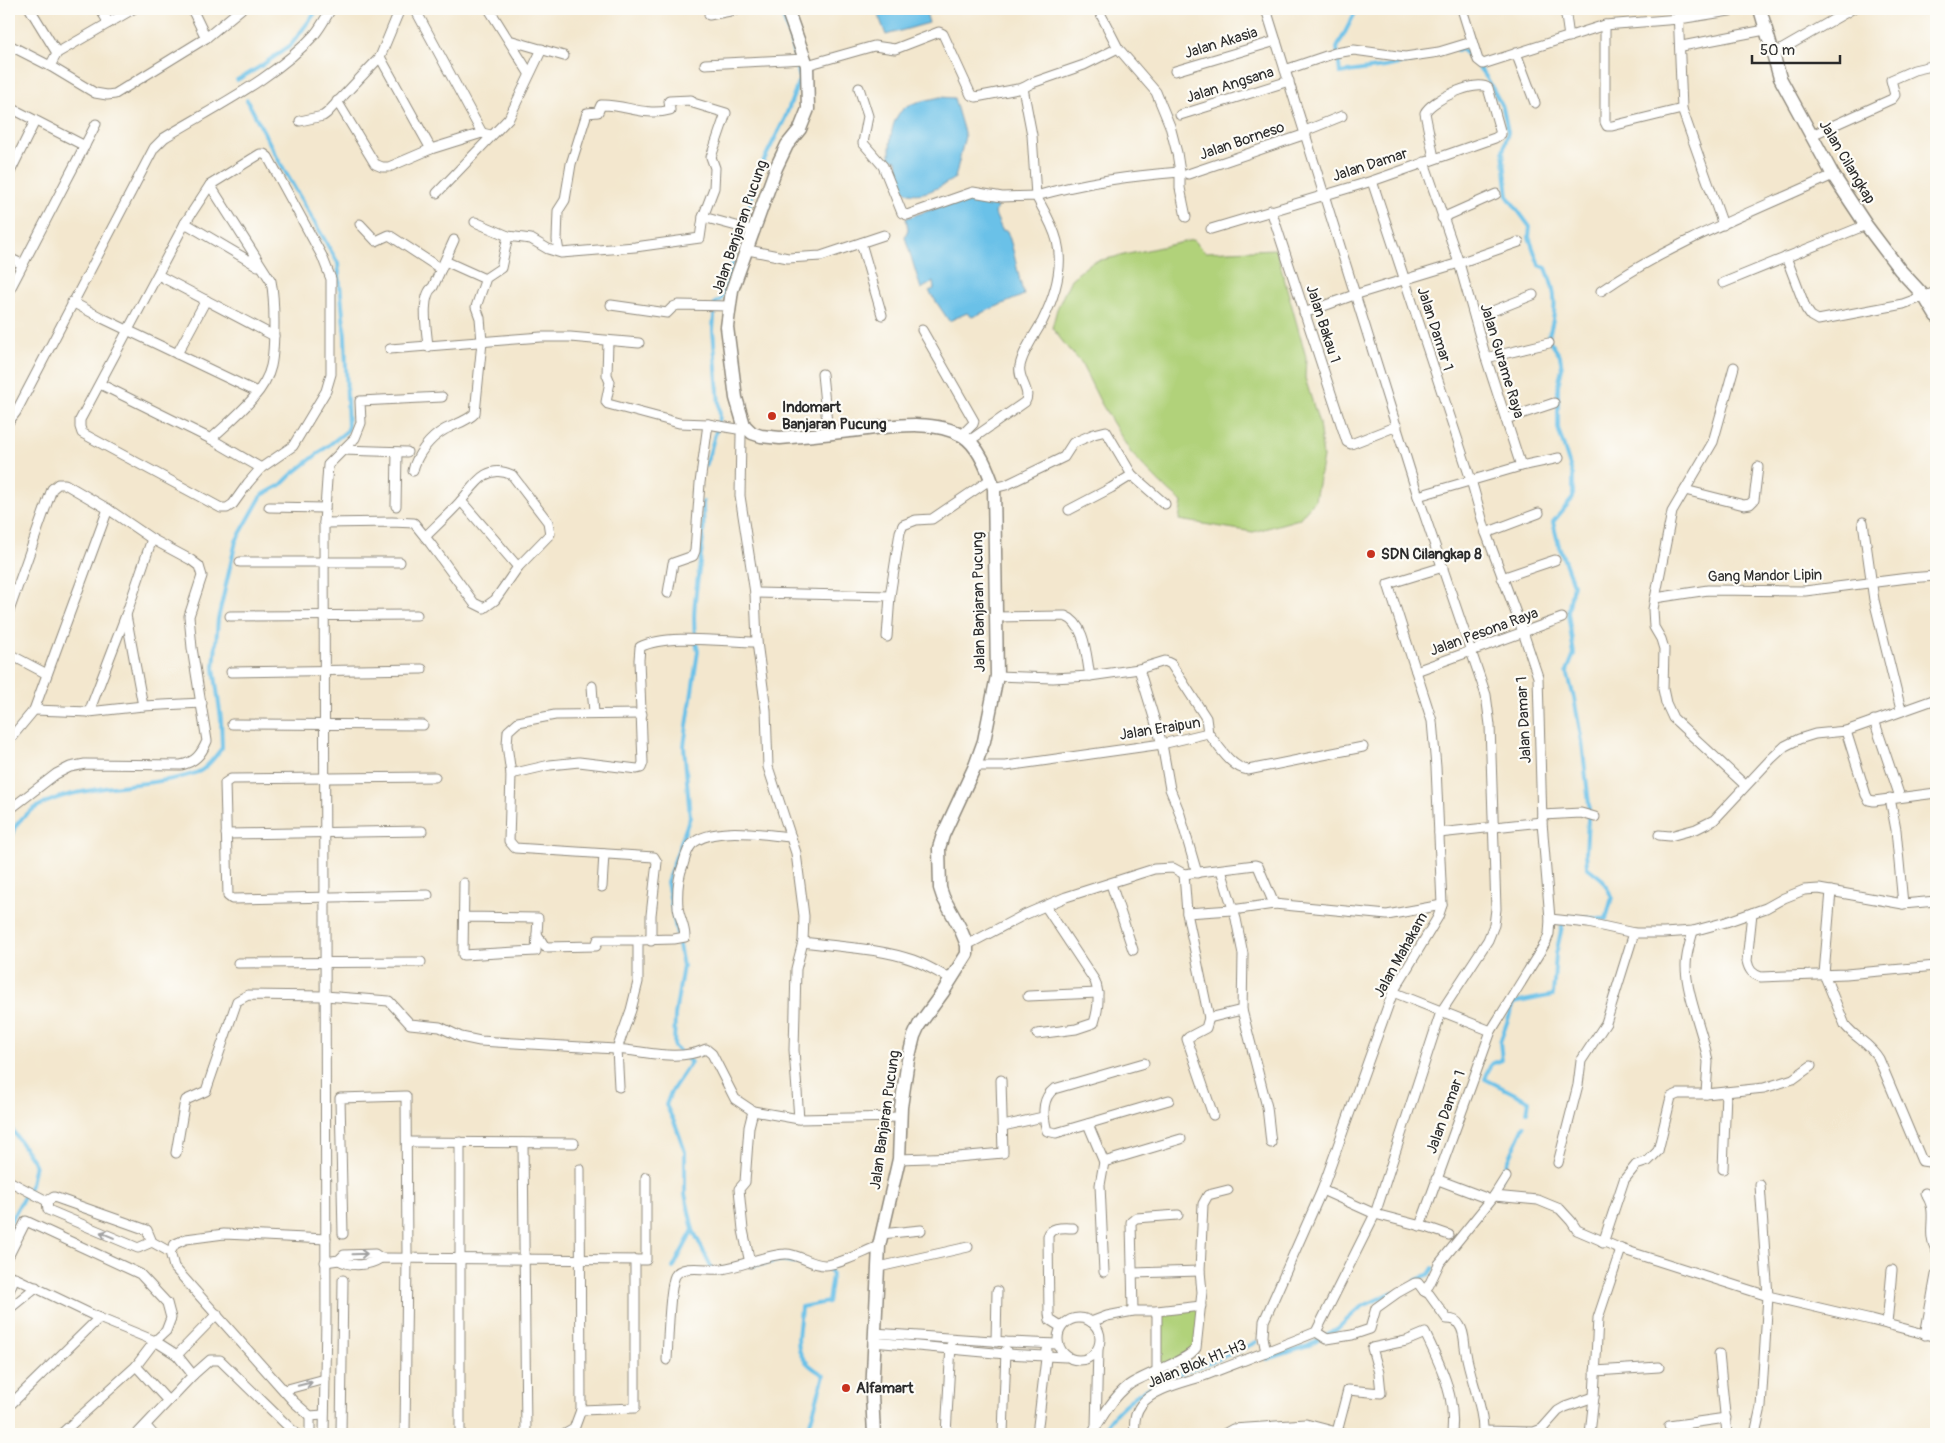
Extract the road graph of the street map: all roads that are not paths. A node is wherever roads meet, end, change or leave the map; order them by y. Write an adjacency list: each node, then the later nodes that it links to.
1 (30, 9): 34 (street)
2 (100, 9): 22 (street)
3 (133, 9): 22 (street)
4 (192, 9): 26 (street)
5 (241, 9): 26 (street)
6 (331, 9): 108 (street)
7 (400, 9): 38 (street)
8 (415, 9): 59 (street)
9 (489, 9): 27 (street)
10 (742, 9): 20 (street)
11 (787, 9): 39 (street, Jalan Banjaran Pucung)
12 (1098, 9): 32 (street)
13 (1266, 9): 28 (street)
14 (1462, 9): 29 (street)
15 (1565, 9): 25 (street)
16 (1678, 9): 21 (street)
17 (1742, 9): 21 (street)
18 (1760, 9): 24 (street, Jalan Cilangkap)
19 (1852, 9): 36 (street)
20 (708, 15)
21 (1679, 19): 23 (street); 52 (street)
22 (109, 23): 34 (street)
23 (1606, 25): 25 (street); 52 (street)
24 (1765, 30): 31 (street); 36 (street, Jalan Cilangkap)
25 (1569, 37): 35 (street)
26 (206, 38): 42 (street)
27 (510, 40): 33 (street); 45 (street)
28 (1276, 41): 43 (street); 44 (street, Jalan Akasia)
29 (1472, 42): 35 (street); 43 (street)
30 (9, 45): 42 (street)
31 (1682, 46)
32 (1118, 48): 48 (street); 65 (street)
33 (542, 49): 37 (street); 45 (street)
34 (57, 54): 42 (street)
35 (1516, 54): 50 (street)
36 (1772, 55): 60 (street, Jalan Cilangkap)
37 (564, 56)
38 (380, 57): 49 (street); 62 (street)
39 (800, 61): 40 (street); 48 (street); 84 (street, Jalan Banjaran Pucung)
40 (705, 64)
41 (1936, 65): 60 (street)
42 (50, 66)
43 (1285, 70): 46 (street)
44 (1175, 71)
45 (529, 73): 59 (street)
46 (1289, 81): 53 (street, Jalan Angsana); 58 (street)
47 (860, 88): 73 (street, Jalan Borneso)
48 (1023, 88): 73 (street)
49 (337, 101): 56 (street); 62 (street)
50 (1535, 103)
51 (9, 107): 55 (street)
52 (1682, 109): 81 (street)
53 (1180, 115)
54 (1342, 116): 58 (street, Jalan Borneso)
55 (35, 121): 61 (street); 66 (street)
56 (300, 121)
57 (96, 124): 61 (street)
58 (1305, 133): 65 (street, Jalan Borneso); 71 (street)
59 (486, 134): 62 (street); 70 (street)
60 (1812, 135): 67 (street, Jalan Cilangkap)
61 (85, 146): 94 (street)
62 (431, 148)
63 (1434, 158): 63 (street, Jalan Damar); 64 (street, Jalan Damar)
64 (1424, 162): 68 (street, Jalan Damar); 77 (street, Jalan Gurame Raya)
65 (1184, 173): 73 (street, Jalan Borneso); 76 (street)
66 (9, 174)
67 (1833, 175): 81 (street); 82 (street, Jalan Cilangkap)
68 (1372, 180): 71 (street, Jalan Damar); 100 (street, Jalan Damar 1)
69 (210, 185): 79 (street); 97 (street); 146 (street)
70 (436, 193)
71 (1324, 194): 74 (street, Jalan Damar); 105 (street)
72 (1496, 194): 77 (street)
73 (1036, 196): 138 (street)
74 (1271, 210): 83 (street, Jalan Damar); 111 (street, Jalan Bakau 1)
75 (703, 217): 84 (street); 91 (street); 91 (street)
76 (1186, 217)
77 (1442, 218): 95 (street, Jalan Gurame Raya)
78 (475, 222): 85 (street)
79 (185, 223): 97 (street); 98 (street)
80 (360, 224): 96 (street)
81 (1723, 225): 103 (street)
82 (1866, 225): 92 (street); 104 (street, Jalan Cilangkap)
83 (1211, 229)
84 (755, 231): 90 (street, Jalan Banjaran Pucung)
85 (508, 236): 91 (street); 99 (street)
86 (884, 236): 89 (street)
87 (454, 240): 96 (street)
88 (1519, 242): 95 (street)
89 (861, 243): 90 (street); 112 (street)
90 (748, 250): 110 (street, Jalan Banjaran Pucung)
91 (559, 252)
92 (1786, 257): 101 (street); 104 (street)
93 (9, 258): 94 (street)
94 (22, 264): 102 (street)
95 (1459, 264): 100 (street); 114 (street, Jalan Gurame Raya)
96 (443, 265): 99 (street); 122 (street)
97 (260, 267): 117 (street)
98 (158, 275): 107 (street); 116 (street)
99 (485, 279): 119 (street)
100 (1405, 281): 105 (street); 149 (street, Jalan Damar 1)
101 (1723, 283)
102 (9, 291)
103 (1602, 291)
104 (1930, 294): 113 (street, Jalan Cilangkap)
105 (1354, 295): 111 (street); 135 (street)
106 (1533, 296): 114 (street)
107 (206, 300): 117 (street); 124 (street)
108 (72, 302): 116 (street); 133 (street)
109 (611, 305): 110 (street)
110 (720, 305): 136 (street, Jalan Banjaran Pucung)
111 (1304, 313): 135 (street, Jalan Bakau 1)
112 (882, 314)
113 (1936, 316)
114 (1475, 318): 125 (street, Jalan Gurame Raya)
115 (922, 330): 138 (street)
116 (128, 331): 124 (street); 128 (street)
117 (274, 336): 129 (street)
118 (608, 341): 119 (street); 120 (street); 134 (street)
119 (482, 342): 122 (street); 147 (street)
120 (639, 343)
121 (1549, 343): 125 (street)
122 (428, 347): 123 (street)
123 (390, 349)
124 (177, 354): 129 (street)
125 (1486, 358): 132 (street, Jalan Gurame Raya)
126 (1734, 367): 151 (street)
127 (822, 374): 137 (street)
128 (100, 384): 139 (street); 146 (street)
129 (257, 392): 139 (street)
130 (442, 397): 140 (street)
131 (1554, 403): 132 (street)
132 (1506, 419): 144 (street, Jalan Gurame Raya)
133 (9, 421)
134 (714, 425): 136 (street); 175 (street)
135 (1397, 426): 152 (street)
136 (744, 428): 137 (street); 176 (street)
137 (828, 434): 138 (street)
138 (966, 438): 150 (street, Jalan Banjaran Pucung)
139 (210, 439): 146 (street)
140 (342, 450): 141 (street); 157 (street)
141 (397, 452): 142 (street); 155 (street)
142 (407, 452)
143 (1560, 458): 144 (street)
144 (1521, 466): 149 (street)
145 (1758, 467): 151 (street)
146 (261, 468)
147 (412, 471)
148 (1132, 475): 150 (street); 154 (street); 159 (street)
149 (1471, 480): 152 (street); 163 (street, Jalan Damar 1)
150 (993, 484): 177 (street); 184 (street, Jalan Banjaran Pucung)
151 (1685, 490): 178 (street)
152 (1418, 496): 171 (street)
153 (461, 501): 164 (street); 170 (street); 170 (street)
154 (1165, 504)
155 (396, 506)
156 (269, 507): 157 (street)
157 (325, 508): 162 (street)
158 (108, 509): 165 (street); 179 (street); 196 (street)
159 (1069, 510)
160 (1539, 512): 163 (street)
161 (1863, 522): 174 (street)
162 (324, 523): 164 (street); 168 (street)
163 (1486, 533): 173 (street, Jalan Damar 1)
164 (425, 537): 170 (street)
165 (152, 539): 180 (street); 201 (street)
166 (1555, 560): 173 (street)
167 (240, 562): 168 (street)
168 (324, 562): 169 (street); 183 (street)
169 (400, 562)
170 (518, 567)
171 (1443, 567): 189 (street); 193 (street, Jalan Mahakam)
172 (1936, 576): 174 (street, Gang Mandor Lipin)
173 (1502, 578): 186 (street, Jalan Damar 1)
174 (1871, 583): 178 (street, Gang Mandor Lipin); 204 (street)
175 (668, 593)
176 (755, 593): 177 (street); 188 (street)
177 (890, 596): 187 (street)
178 (1655, 598): 221 (street)
179 (9, 610)
180 (126, 615): 202 (street); 205 (street)
181 (417, 615): 183 (street)
182 (230, 616): 183 (street)
183 (324, 617): 195 (street)
184 (997, 617): 197 (street, Jalan Banjaran Pucung); 198 (street)
185 (1562, 618): 186 (street, Jalan Pesona Raya)
186 (1524, 632): 189 (street, Jalan Pesona Raya); 227 (street, Jalan Damar 1)
187 (887, 637)
188 (757, 642): 207 (street); 234 (street)
189 (1470, 651): 193 (street, Jalan Pesona Raya); 228 (street)
190 (9, 654): 196 (street)
191 (422, 669): 195 (street)
192 (1138, 669): 198 (street); 213 (street); 215 (street)
193 (1416, 671): 231 (street, Jalan Mahakam)
194 (231, 672): 195 (street)
195 (324, 672): 211 (street)
196 (47, 674): 203 (street)
197 (997, 676): 198 (street); 217 (street, Jalan Banjaran Pucung)
198 (1090, 676)
199 (592, 686): 206 (street)
200 (1936, 699): 204 (street)
201 (202, 703): 202 (street); 225 (street)
202 (143, 706): 205 (street)
203 (34, 710): 205 (street); 214 (street)
204 (1901, 710): 208 (street)
205 (89, 712)
206 (594, 713): 207 (street); 218 (street)
207 (642, 714): 218 (street)
208 (1874, 720): 212 (street); 223 (street)
209 (232, 724): 211 (street)
210 (423, 724): 211 (street)
211 (324, 725): 220 (street)
212 (1846, 731): 221 (street); 224 (street)
213 (1208, 733): 215 (street, Jalan Eraipun); 216 (street, Jalan Eraipun)
214 (9, 740)
215 (1162, 744): 217 (street, Jalan Eraipun); 237 (street)
216 (1363, 748)
217 (976, 766): 261 (street, Jalan Banjaran Pucung)
218 (511, 774): 235 (street)
219 (435, 777): 220 (street)
220 (325, 778): 230 (street); 232 (street)
221 (1745, 785): 233 (street)
222 (1936, 793): 223 (street)
223 (1900, 797): 224 (street)
224 (1890, 798): 247 (street)
225 (9, 810)
226 (1593, 816): 227 (street)
227 (1542, 819): 228 (street); 254 (street, Jalan Damar 1)
228 (1492, 826): 231 (street); 274 (street)
229 (422, 831): 230 (street)
230 (325, 833): 232 (street); 244 (street)
231 (1438, 833): 248 (street, Jalan Mahakam)
232 (226, 834): 244 (street)
233 (1659, 835)
234 (791, 837): 259 (street); 260 (street)
235 (604, 854): 241 (street); 259 (street)
236 (1221, 870): 237 (street); 246 (street); 250 (street)
237 (1197, 872): 238 (street)
238 (1184, 874): 240 (street); 251 (street)
239 (464, 883): 253 (street)
240 (1111, 884): 249 (street); 262 (street)
241 (602, 887)
242 (1832, 891): 247 (street); 252 (street); 267 (street)
243 (428, 895): 244 (street)
244 (325, 898): 265 (street)
245 (1936, 902): 247 (street)
246 (1274, 904): 248 (street); 250 (street)
247 (1903, 904)
248 (1442, 905): 269 (street, Jalan Mahakam)
249 (1046, 907): 261 (street); 270 (street)
250 (1232, 910): 251 (street); 273 (street)
251 (1186, 913): 275 (street)
252 (1752, 913): 255 (street); 267 (street)
253 (464, 917): 257 (street); 257 (street)
254 (1550, 919): 256 (street); 276 (street, Jalan Damar 1)
255 (1693, 931): 256 (street); 284 (street)
256 (1634, 933): 302 (street)
257 (537, 934): 258 (street)
258 (638, 940): 259 (street); 278 (street)
259 (652, 941)
260 (803, 942): 268 (street); 290 (street)
261 (967, 945): 268 (street, Jalan Banjaran Pucung)
262 (1133, 950)
263 (238, 962): 265 (street)
264 (422, 962): 265 (street)
265 (325, 963): 271 (street)
266 (1936, 966): 267 (street)
267 (1824, 974): 303 (street)
268 (952, 980): 288 (street, Jalan Banjaran Pucung)
269 (1393, 992): 274 (street); 312 (street, Jalan Mahakam)
270 (1098, 993): 272 (street); 277 (street)
271 (325, 996): 278 (street); 299 (street); 323 (street)
272 (1028, 996)
273 (1242, 1010): 275 (street); 298 (street)
274 (1441, 1012): 276 (street); 316 (street)
275 (1208, 1018): 287 (street)
276 (1492, 1031): 308 (street, Jalan Damar 1)
277 (1038, 1034)
278 (618, 1049): 282 (street); 286 (street)
279 (1144, 1063): 289 (street)
280 (1811, 1066): 283 (street)
281 (1000, 1080): 292 (street)
282 (619, 1087)
283 (1726, 1092): 284 (street); 305 (street)
284 (1706, 1094): 326 (street)
285 (1168, 1100): 291 (street)
286 (753, 1111): 290 (street); 338 (street)
287 (1213, 1115)
288 (901, 1117): 290 (street); 300 (street, Jalan Banjaran Pucung)
289 (1043, 1117): 291 (street); 292 (street)
290 (799, 1119)
291 (1088, 1124): 301 (street)
292 (1003, 1126): 300 (street)
293 (1181, 1139): 301 (street)
294 (408, 1142): 295 (street); 321 (street); 332 (street)
295 (460, 1142): 296 (street); 333 (street)
296 (524, 1143): 297 (street); 334 (street)
297 (574, 1143)
298 (1271, 1143)
299 (176, 1153)
300 (899, 1159): 324 (street, Jalan Banjaran Pucung)
301 (1104, 1162): 342 (street)
302 (1558, 1163)
303 (1936, 1163)
304 (580, 1169): 335 (street)
305 (1723, 1169)
306 (1506, 1176): 314 (street)
307 (646, 1177): 336 (street)
308 (1436, 1178): 314 (street); 318 (street, Jalan Damar 1)
309 (9, 1181): 315 (street)
310 (1760, 1185): 351 (street)
311 (1228, 1190): 341 (street)
312 (1322, 1190): 316 (street); 373 (street, Jalan Mahakam)
313 (1925, 1193): 329 (street)
314 (1490, 1197): 326 (street); 350 (street)
315 (47, 1201): 325 (street); 325 (street, one-way to 315)
316 (1375, 1214): 318 (street); 362 (street)
317 (1178, 1215): 343 (street)
318 (1420, 1226): 322 (street)
319 (1073, 1228): 360 (street)
320 (921, 1230): 324 (street)
321 (343, 1234)
322 (1449, 1235)
323 (326, 1239): 330 (street); 337 (street)
324 (880, 1240): 338 (street); 339 (street, Jalan Banjaran Pucung)
325 (152, 1242): 330 (street)
326 (1603, 1243): 328 (street)
327 (968, 1246): 339 (street)
328 (1621, 1249): 351 (street); 383 (street)
329 (1936, 1250)
330 (170, 1252): 356 (street)
331 (9, 1255): 366 (street)
332 (407, 1258): 333 (street); 337 (street); 408 (street)
333 (460, 1259): 334 (street); 409 (street)
334 (524, 1260): 335 (street); 410 (street)
335 (580, 1260): 336 (street); 390 (street)
336 (635, 1260): 390 (street)
337 (325, 1262): 385 (street)
338 (750, 1263): 379 (street)
339 (879, 1267): 363 (street, Jalan Banjaran Pucung)
340 (1892, 1270): 359 (street)
341 (1200, 1271): 343 (street); 352 (street)
342 (1104, 1272)
343 (1133, 1273): 354 (street)
344 (1936, 1275): 361 (street)
345 (12, 1276): 347 (street); 348 (street)
346 (343, 1280): 407 (street)
347 (36, 1288): 353 (street); 357 (street)
348 (9, 1291)
349 (997, 1291): 367 (street)
350 (1424, 1291): 362 (street, Jalan Blok H1-H3); 400 (street)
351 (1768, 1296): 359 (street); 421 (street)
352 (1201, 1306): 355 (street); 382 (street)
353 (9, 1309)
354 (1133, 1311): 355 (street); 358 (street)
355 (1157, 1311): 382 (street)
356 (217, 1314): 376 (street); 386 (street)
357 (99, 1318): 366 (street); 389 (street)
358 (1092, 1322): 360 (street); 371 (street)
359 (1887, 1324): 361 (street)
360 (1061, 1327): 369 (street)
361 (1925, 1335): 365 (street)
362 (1321, 1336): 373 (street, Jalan Blok H1-H3)
363 (874, 1337): 364 (street); 372 (street); 412 (street, Jalan Banjaran Pucung)
364 (951, 1337): 367 (street); 372 (street)
365 (1936, 1337)
366 (155, 1341): 376 (street); 380 (street)
367 (996, 1342): 368 (street)
368 (1007, 1342): 370 (street); 374 (street)
369 (1058, 1344): 370 (street); 378 (street)
370 (1047, 1345): 377 (street)
371 (1098, 1349): 378 (street); 397 (street)
372 (950, 1350): 374 (street); 413 (street)
373 (1266, 1352): 416 (street, Jalan Blok H1-H3)
374 (1006, 1354): 377 (street); 414 (street)
375 (1718, 1354): 393 (street)
376 (177, 1355): 384 (street)
377 (1047, 1356): 378 (street); 415 (street)
378 (1066, 1357)
379 (667, 1360)
380 (136, 1366): 388 (street); 401 (street)
381 (1659, 1366): 383 (street)
382 (1156, 1370): 397 (street)
383 (1595, 1370): 387 (street)
384 (193, 1375): 388 (street); 404 (street)
385 (326, 1379): 386 (street, one-way to 385); 391 (street)
386 (284, 1390): 392 (street)
387 (1594, 1397): 398 (street); 419 (street)
388 (168, 1400): 394 (street)
389 (9, 1406)
390 (581, 1410): 411 (street)
391 (323, 1415): 392 (street); 406 (street)
392 (310, 1416): 405 (street)
393 (1726, 1418): 395 (street); 420 (street)
394 (146, 1426): 402 (street); 403 (street)
395 (1669, 1426)
396 (1269, 1430): 399 (street); 417 (street)
397 (1094, 1431)
398 (1542, 1431): 400 (street)
399 (1340, 1433): 418 (street)
400 (1483, 1433)
401 (61, 1434)
402 (137, 1434)
403 (153, 1434)
404 (296, 1434)
405 (310, 1434)
406 (324, 1434)
407 (341, 1434)
408 (405, 1434)
409 (460, 1434)
410 (526, 1434)
411 (565, 1434)
412 (874, 1434)
413 (946, 1434)
414 (1003, 1434)
415 (1037, 1434)
416 (1135, 1434)
417 (1224, 1434)
418 (1452, 1434)
419 (1590, 1434)
420 (1727, 1434)
421 (1755, 1434)

